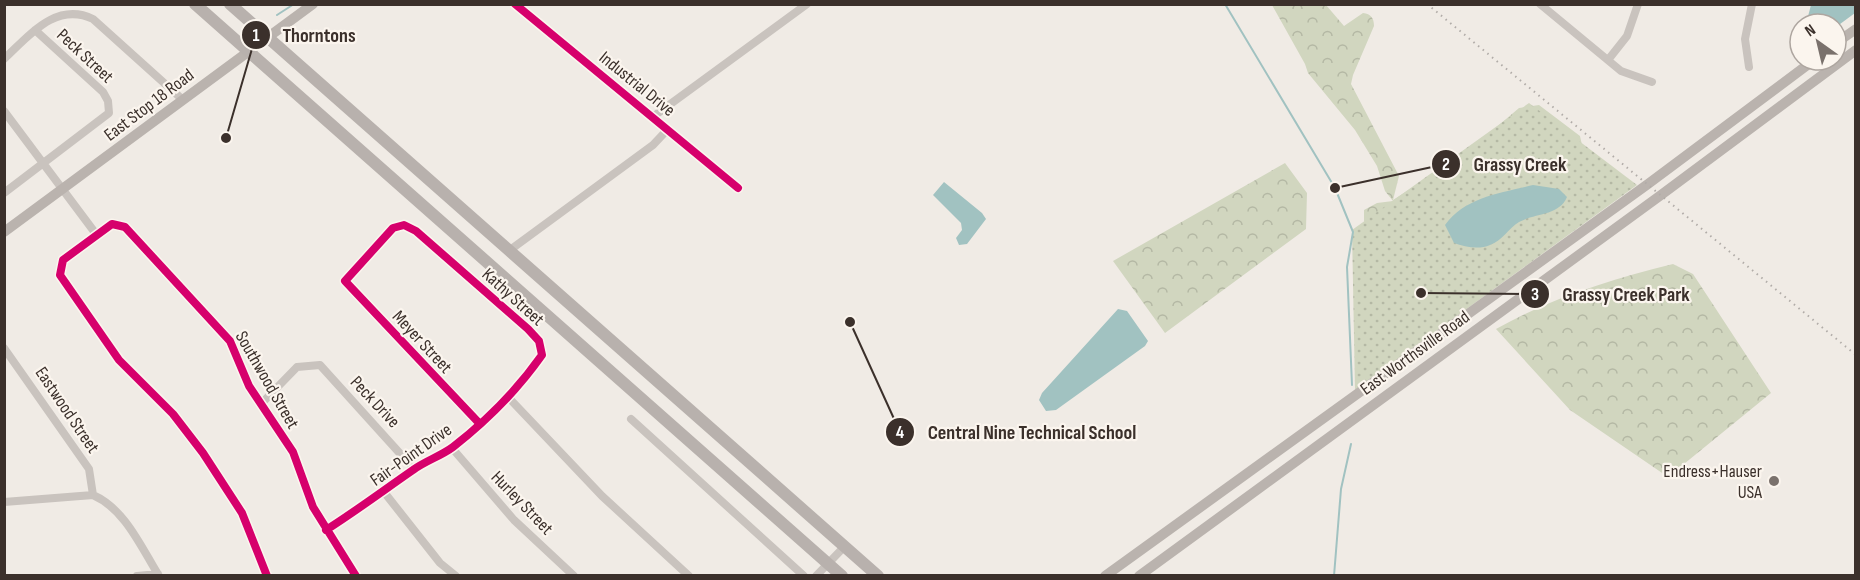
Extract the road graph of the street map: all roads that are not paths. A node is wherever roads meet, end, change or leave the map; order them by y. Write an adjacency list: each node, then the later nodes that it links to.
1 (195, 4): 12 (main road)
2 (230, 4): 10 (main road)
3 (313, 4): 10 (main road, East Stop 18 Road)
4 (515, 4): 20 (street, Industrial Drive)
5 (807, 4): 20 (street)
6 (1540, 4): 14 (street)
7 (1638, 4): 14 (street)
8 (1752, 4): 15 (street)
9 (34, 30): 13 (street); 18 (street); 22 (street, Peck Street)
10 (267, 38): 12 (main road, East Stop 18 Road); 28 (main road)
11 (1856, 50): 55 (main road, East Worthsville Road)
12 (247, 51): 18 (main road, East Stop 18 Road); 42 (main road)
13 (4, 59)
14 (1608, 60): 17 (street)
15 (1749, 67)
16 (1798, 72): 54 (main road, East Worthsville Road)
17 (1652, 82)
18 (183, 100): 24 (main road, East Stop 18 Road)
19 (4, 111): 22 (street)
20 (654, 116): 21 (street, Industrial Drive)
21 (668, 129): 23 (street, Industrial Drive); 28 (street)
22 (44, 164): 24 (street); 25 (street)
23 (738, 188)
24 (62, 190): 26 (main road, East Stop 18 Road); 27 (street)
25 (4, 193)
26 (4, 232)
27 (96, 234): 32 (street, Southwood Street); 45 (street)
28 (510, 250): 41 (main road)
29 (345, 281): 31 (street, Kathy Street); 34 (street, Meyer Street)
30 (4, 348): 38 (street, Eastwood Street)
31 (507, 396): 34 (street, Fair-Point Drive); 49 (street)
32 (261, 404): 36 (street, Peck Drive); 40 (street, Southwood Street)
33 (632, 419): 50 (street)
34 (479, 423): 35 (street, Fair-Point Drive)
35 (452, 448): 36 (street, Fair-Point Drive); 48 (street, Hurley Street)
36 (414, 469): 37 (street, Fair-Point Drive)
37 (384, 492): 40 (street, Fair-Point Drive); 47 (street)
38 (93, 495): 39 (street); 43 (street)
39 (4, 502)
40 (326, 530): 46 (street, Southwood Street)
41 (844, 546): 42 (street); 53 (main road)
42 (828, 563): 51 (street); 52 (main road)
43 (159, 575): 44 (street)
44 (137, 576)
45 (267, 576)
46 (356, 576)
47 (456, 576)
48 (574, 576)
49 (689, 576)
50 (804, 576)
51 (816, 576)
52 (842, 576)
53 (878, 576)
54 (1105, 576)
55 (1139, 576)

